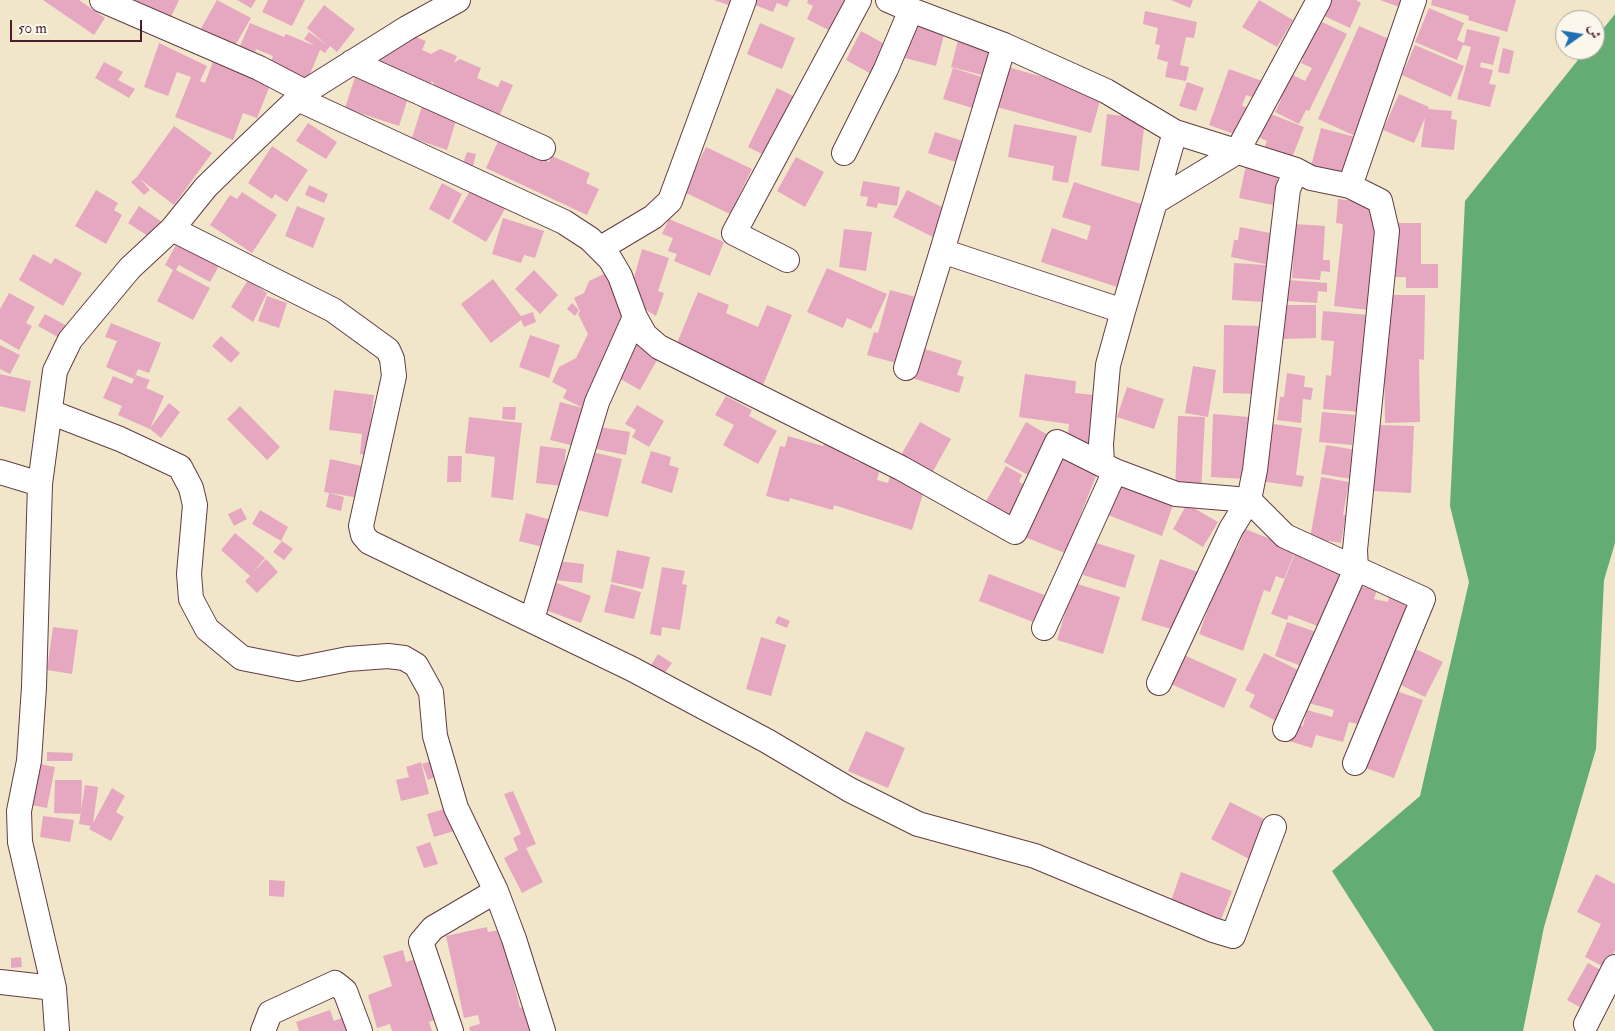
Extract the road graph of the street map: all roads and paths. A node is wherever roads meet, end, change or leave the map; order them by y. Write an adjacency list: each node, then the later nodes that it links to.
1 (102, 0): 11 (street)
2 (458, 0): 10 (street)
3 (744, 0): 20 (street)
4 (859, 0): 22 (street)
5 (888, 0): 8 (street)
6 (1319, 0): 15 (street)
7 (1414, 0): 17 (street)
8 (911, 10): 9 (street); 14 (street)
9 (1004, 45): 12 (street); 21 (street)
10 (352, 62): 11 (street); 13 (street)
11 (302, 95): 19 (street); 20 (street)
12 (1175, 132): 15 (street); 18 (street)
13 (543, 148)
14 (844, 152)
15 (1237, 152): 16 (street); 18 (street)
16 (1296, 170): 17 (street); 30 (street)
17 (1350, 186): 31 (street)
18 (1155, 202): 23 (street)
19 (172, 229): 26 (street); 32 (street)
20 (601, 248): 24 (street)
21 (942, 251): 23 (street); 25 (street)
22 (787, 260)
23 (1123, 311): 27 (street)
24 (635, 317): 27 (street); 32 (street)
25 (906, 368)
26 (50, 412): 29 (street); 38 (street)
27 (1109, 467): 30 (street); 33 (street)
28 (0, 472): 29 (street)
29 (40, 484): 41 (street)
30 (1248, 500): 31 (street); 34 (street)
31 (1356, 569): 35 (street); 36 (street)
32 (532, 619): 37 (street)
33 (1044, 628)
34 (1159, 683)
35 (1286, 729)
36 (1355, 763)
37 (1274, 827)
38 (496, 891): 46 (street); 47 (street)
39 (1615, 967): 42 (street)
40 (0, 982): 41 (street)
41 (54, 988): 43 (street)
42 (1586, 1024)
43 (57, 1031)
44 (263, 1031): 45 (street)
45 (360, 1031)
46 (451, 1031)
47 (543, 1031)

